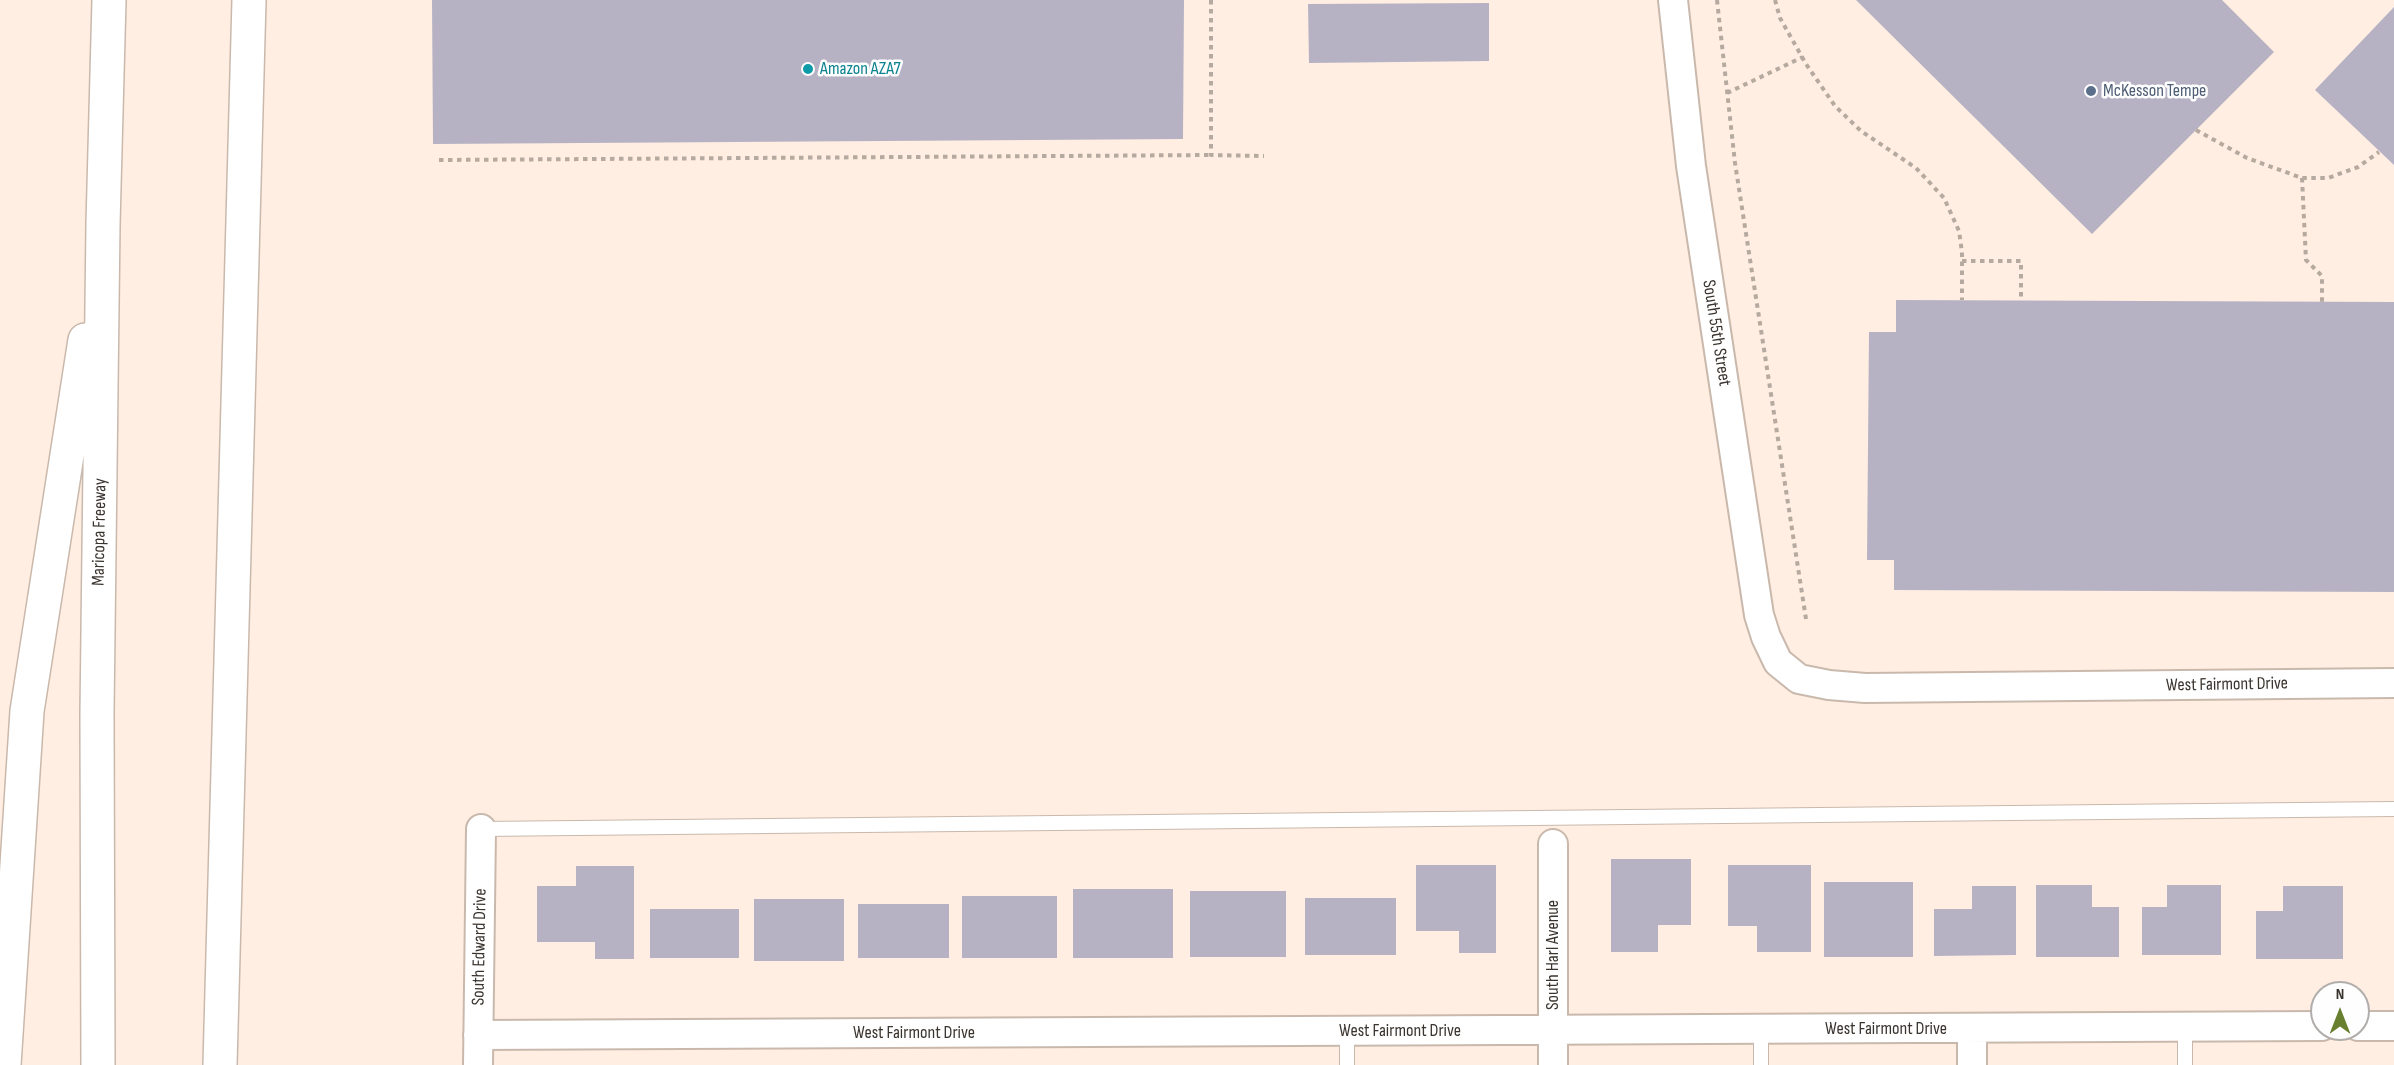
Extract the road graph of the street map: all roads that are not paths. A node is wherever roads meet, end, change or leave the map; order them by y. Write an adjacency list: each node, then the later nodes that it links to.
1 (110, 0): 4 (highway, Maricopa Freeway)
2 (249, 0): 21 (highway)
3 (1673, 0): 5 (street, South 55th Street)
4 (103, 224): 19 (highway); 20 (highway, Maricopa Freeway)
5 (1778, 662): 6 (street, West Fairmont Drive)
6 (2394, 683)
7 (2394, 809): 8 (lane)
8 (482, 830): 18 (street, South Edward Drive)
9 (1553, 844): 16 (street, South Harl Avenue)
10 (2310, 1026): 13 (street, West Fairmont Drive)
11 (2370, 1026): 12 (street)
12 (2394, 1026)
13 (2185, 1027): 14 (street, West Fairmont Drive); 27 (lane)
14 (1972, 1028): 15 (street, West Fairmont Drive); 26 (street)
15 (1761, 1029): 16 (street, West Fairmont Drive); 25 (lane)
16 (1553, 1030): 17 (street, West Fairmont Drive); 24 (street, South Harl Avenue)
17 (1347, 1031): 18 (street, West Fairmont Drive); 23 (lane)
18 (478, 1035): 22 (street, South Edward Drive)
19 (3, 1065)
20 (98, 1065)
21 (220, 1065)
22 (478, 1065)
23 (1347, 1065)
24 (1553, 1065)
25 (1761, 1065)
26 (1972, 1065)
27 (2185, 1065)

